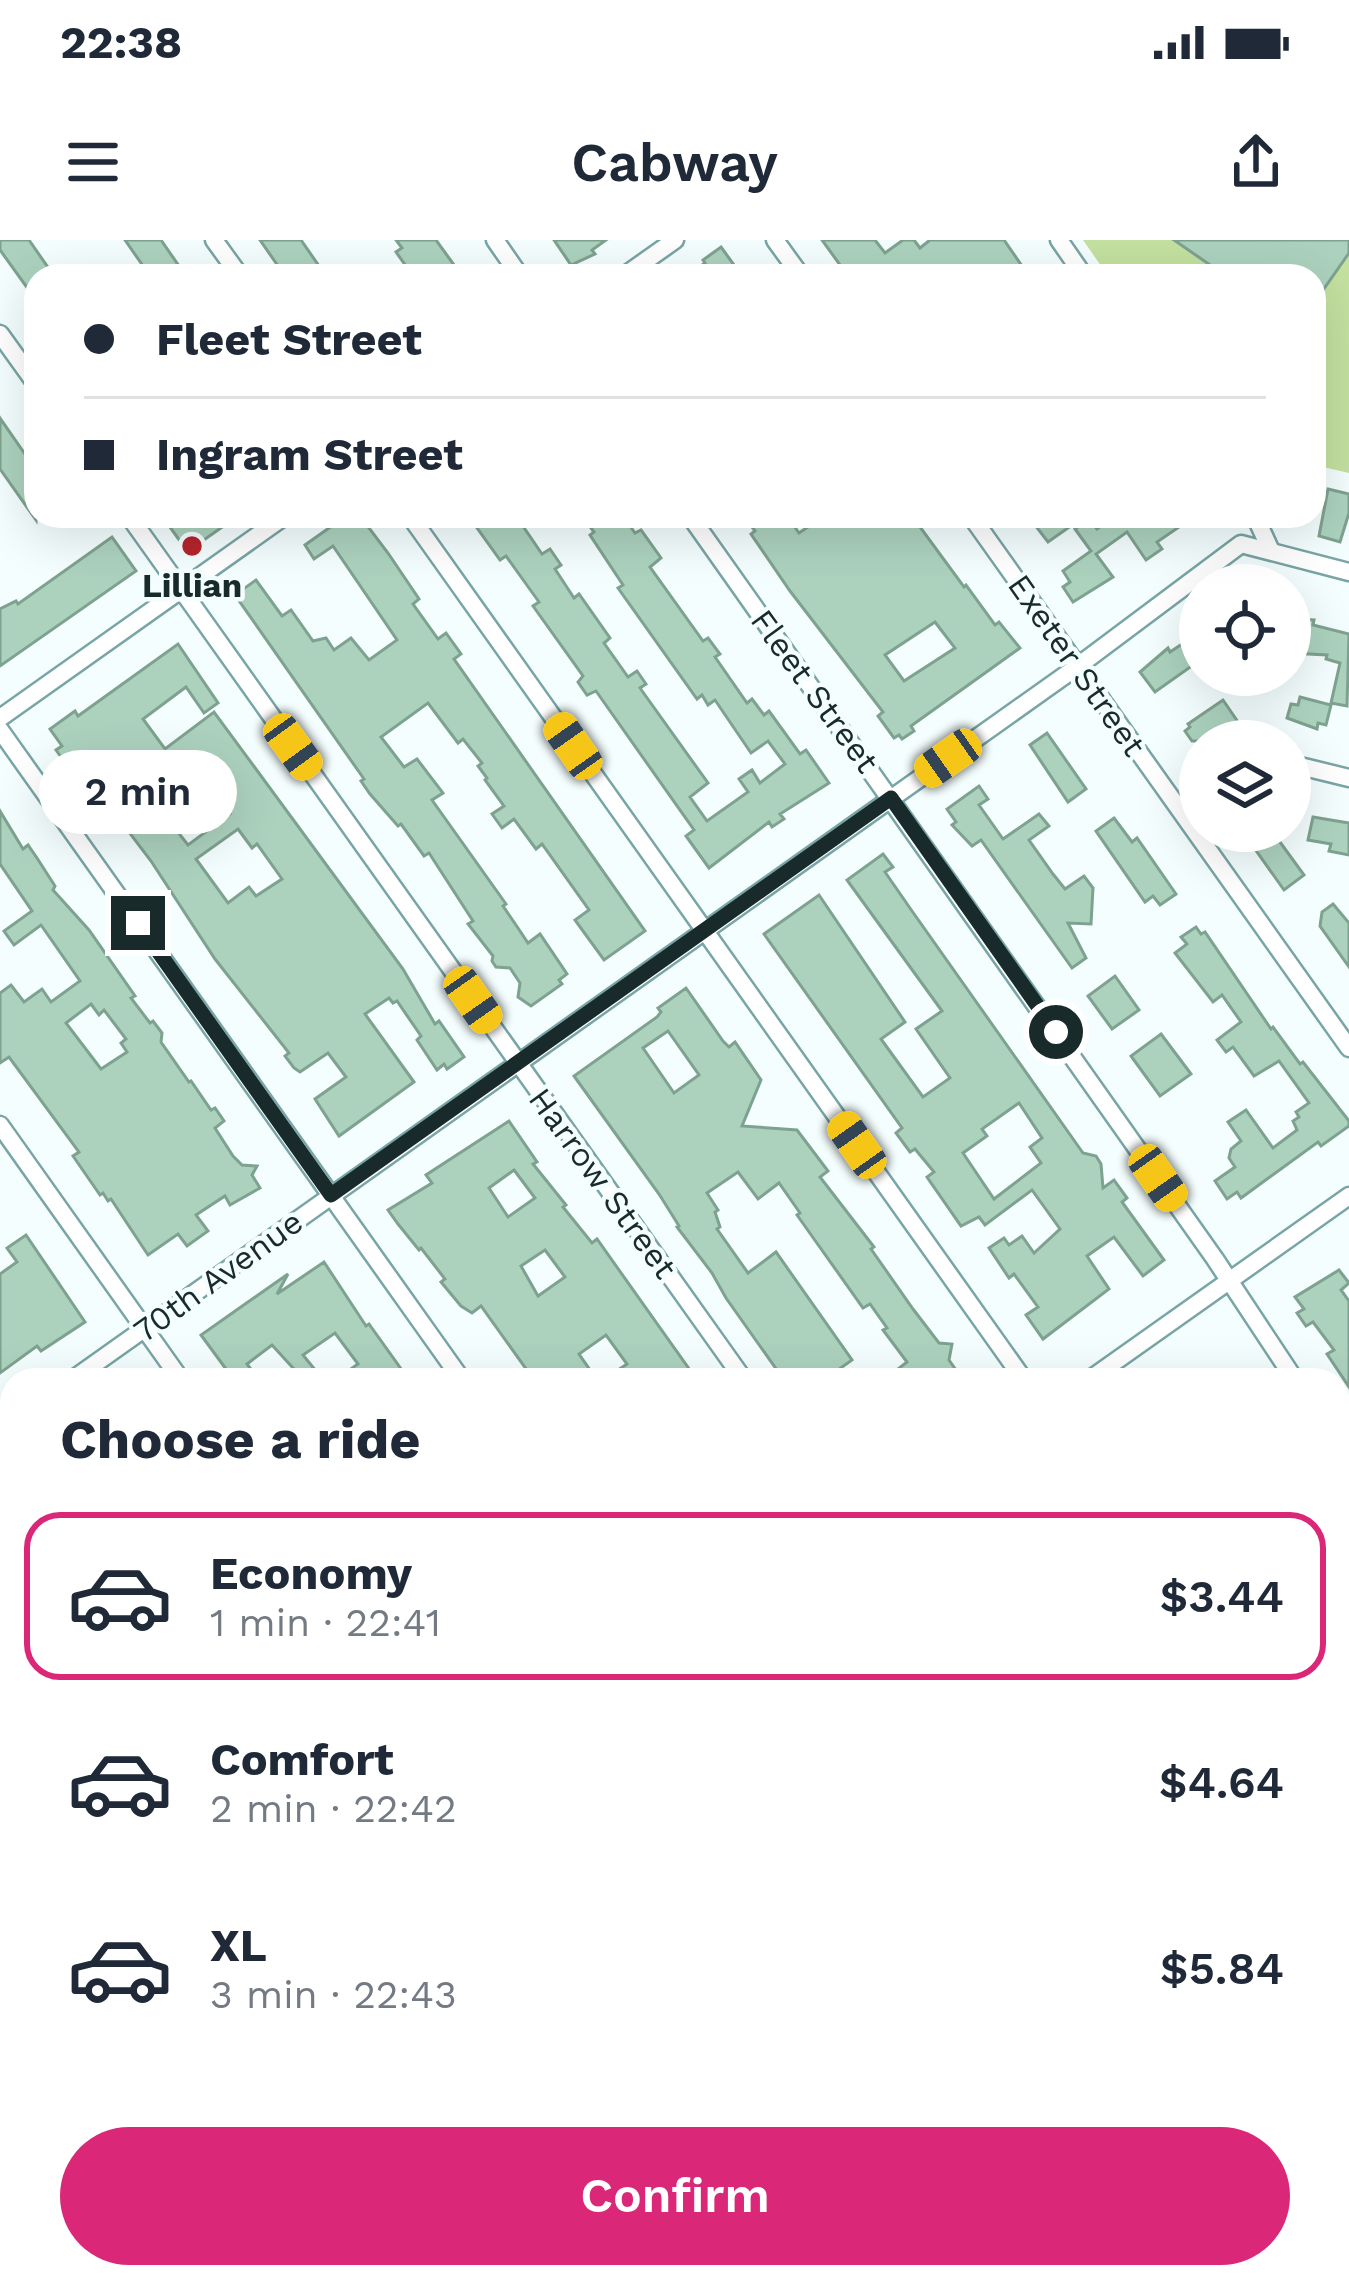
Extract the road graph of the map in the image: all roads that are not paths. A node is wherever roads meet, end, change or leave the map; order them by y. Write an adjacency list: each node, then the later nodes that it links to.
1 (675, 240): 2 (street)
2 (641, 264)
3 (0, 334): 4 (street)
4 (24, 368)
5 (138, 528): 13 (street, Harrow Street)
6 (268, 528): 13 (street)
7 (419, 528): 22 (street)
8 (699, 528): 19 (street, Fleet Street)
9 (980, 528): 14 (street, Exeter Street)
10 (1260, 528): 11 (street)
11 (1271, 551): 12 (street); 14 (street, 70th Avenue)
12 (1349, 572)
13 (182, 590): 15 (street); 24 (street, Harrow Street)
14 (1078, 666): 19 (street, 70th Avenue); 20 (street, Exeter Street)
15 (0, 718)
16 (0, 730): 26 (street)
17 (1311, 769): 18 (street)
18 (1349, 778)
19 (891, 798): 22 (street, 70th Avenue); 28 (street, Fleet Street)
20 (1179, 800)
21 (1216, 852): 23 (street, Exeter Street)
22 (704, 930): 24 (street, 70th Avenue); 34 (street)
23 (1349, 1048)
24 (518, 1063): 26 (street, 70th Avenue); 33 (street, Harrow Street)
25 (0, 1125): 29 (street)
26 (331, 1195): 29 (street, 70th Avenue); 32 (street)
27 (1349, 1196): 28 (street)
28 (1229, 1280): 35 (street); 36 (street, Fleet Street)
29 (145, 1329): 30 (street, 70th Avenue); 31 (street)
30 (89, 1368)
31 (173, 1368)
32 (454, 1368)
33 (735, 1368)
34 (1015, 1368)
35 (1106, 1368)
36 (1287, 1368)

